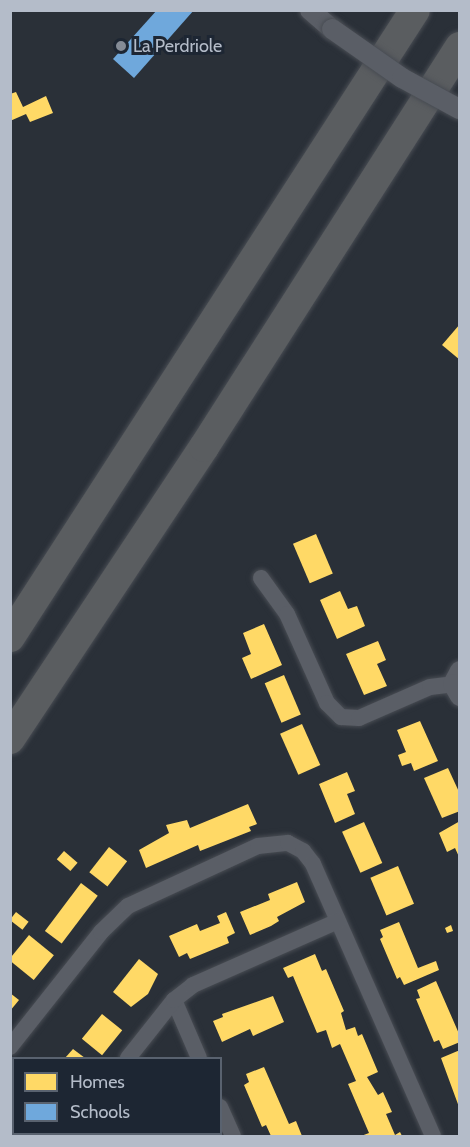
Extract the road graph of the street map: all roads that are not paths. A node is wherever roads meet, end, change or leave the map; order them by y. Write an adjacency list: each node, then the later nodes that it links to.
1 (310, 10): 4 (street, bridge)
2 (415, 10): 6 (highway)
3 (459, 47): 8 (highway)
4 (459, 109)
5 (261, 578): 7 (street)
6 (10, 637)
7 (457, 684)
8 (10, 739)
9 (338, 921): 10 (street); 11 (street); 16 (street)
10 (174, 1000): 12 (street); 13 (street)
11 (10, 1047)
12 (130, 1057)
13 (198, 1057)
14 (222, 1112): 15 (street)
15 (233, 1137)
16 (433, 1137)

